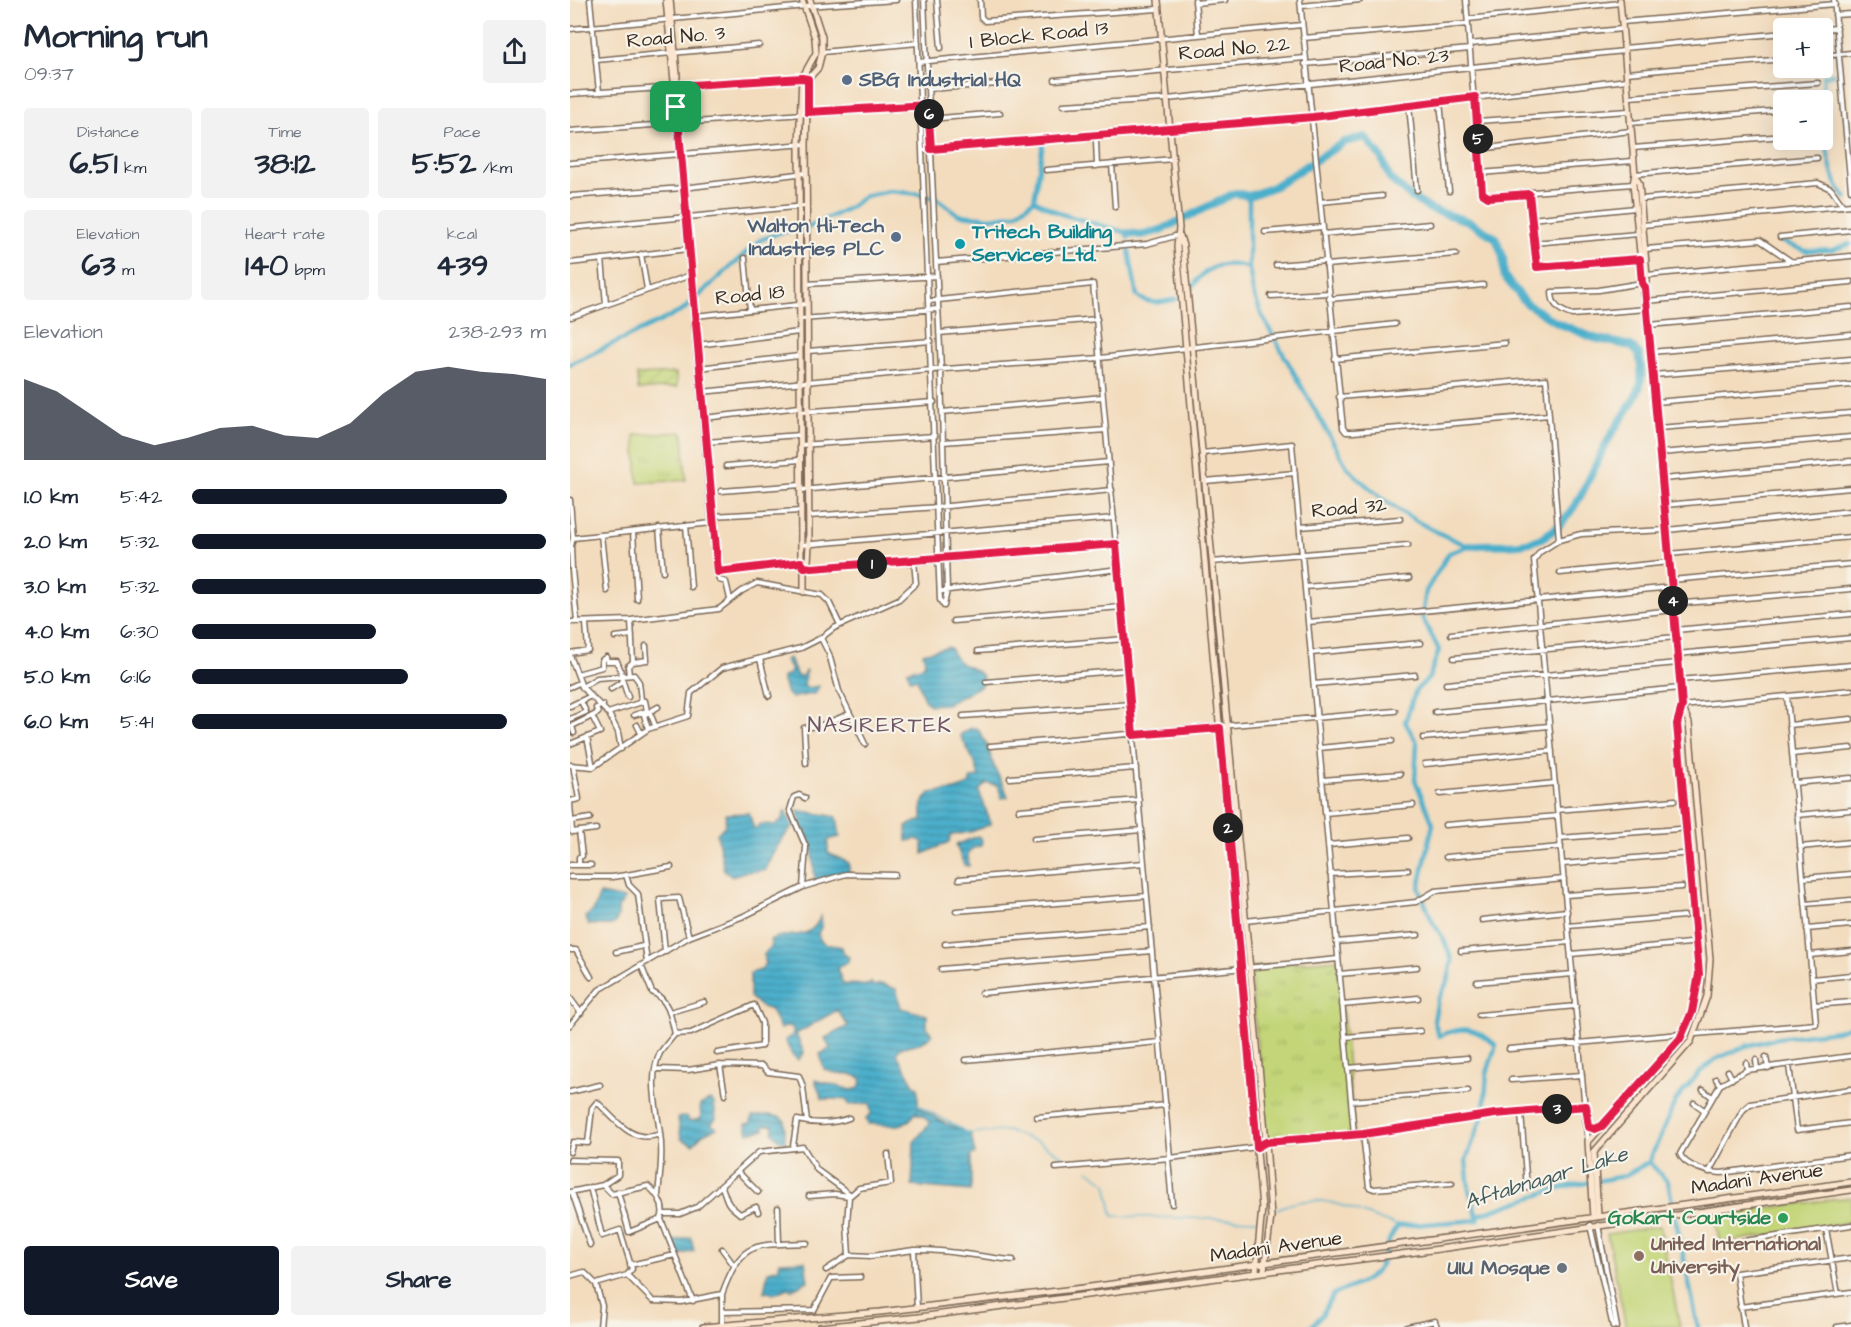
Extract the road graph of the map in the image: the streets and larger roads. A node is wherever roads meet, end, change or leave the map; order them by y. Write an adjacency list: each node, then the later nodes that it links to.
1 (590, 0): 26 (street)
2 (668, 0): 22 (street)
3 (896, 0): 17 (street)
4 (916, 0): 35 (street)
5 (924, 0): 47 (street)
6 (937, 0): 38 (street)
7 (980, 0): 19 (street)
8 (1158, 0): 19 (street)
9 (1225, 0): 13 (street)
10 (1300, 0): 18 (street)
11 (1360, 0): 18 (street)
12 (1466, 0): 23 (street)
13 (1195, 1): 31 (street)
14 (1620, 2): 23 (street); 24 (street)
15 (1834, 2): 21 (street); 24 (street)
16 (804, 3): 17 (street); 22 (street); 40 (street)
17 (812, 3): 40 (street)
18 (1301, 6): 25 (street)
19 (1159, 9): 33 (street)
20 (1851, 14): 21 (street)
21 (1835, 15): 28 (street)
22 (670, 19): 26 (street); 41 (street)
23 (1468, 21): 34 (street); 37 (street)
24 (1621, 22): 30 (street)
25 (1302, 25): 31 (street, I Block Road 13); 34 (street)
26 (593, 28): 29 (street); 45 (street)
27 (1833, 28): 28 (street)
28 (1837, 28): 43 (street)
29 (570, 29)
30 (1622, 29): 37 (street, Road No. 22); 39 (street)
31 (1198, 34): 33 (street, I Block Road 13)
32 (1773, 34): 39 (street, Road No. 23)
33 (1162, 38): 47 (street, I Block Road 13); 51 (street)
34 (1303, 38): 48 (street)
35 (918, 43): 40 (street); 49 (street)
36 (759, 45): 41 (street, Road No. 3)
37 (1470, 46): 48 (street, Road No. 22); 50 (street)
38 (941, 48)
39 (1624, 50): 50 (street, Road No. 23); 52 (street)
40 (819, 52): 53 (street)
41 (673, 53): 45 (street, Road No. 3); 58 (street)
42 (1851, 53): 43 (street)
43 (1839, 54): 44 (street); 80 (street)
44 (1833, 55)
45 (596, 60): 61 (street)
46 (1773, 60): 52 (street)
47 (927, 61): 49 (street, I Block Road 13); 60 (street)
48 (1305, 61): 51 (street, Road No. 22); 59 (street)
49 (919, 62): 67 (street)
50 (1472, 68): 59 (street, Road No. 23); 63 (street)
51 (1165, 70): 54 (street, Road No. 22); 65 (street)
52 (1626, 73): 55 (street)
53 (805, 79): 58 (street); 73 (street)
54 (1055, 80)
55 (1627, 80): 63 (street); 64 (street)
56 (1818, 82): 64 (street)
57 (998, 84): 60 (street)
58 (675, 86): 61 (street); 77 (street)
59 (1308, 86): 65 (street, Road No. 23); 75 (street)
60 (928, 89): 68 (street)
61 (599, 93): 62 (street)
62 (570, 94)
63 (1475, 97): 66 (street); 78 (street)
64 (1628, 98): 71 (street)
65 (1167, 99): 69 (street, Road No. 23); 82 (street)
66 (1440, 102): 70 (street); 109 (street)
67 (921, 105): 68 (street); 73 (street); 92 (street)
68 (928, 105): 76 (street)
69 (1063, 105)
70 (1409, 105): 75 (street); 108 (street)
71 (1629, 111): 78 (street); 79 (street)
72 (1773, 111): 79 (street)
73 (804, 112): 77 (street); 87 (street); 88 (street)
74 (1000, 113): 76 (street)
75 (1313, 117): 82 (street); 114 (street)
76 (929, 119): 90 (street)
77 (677, 121): 83 (street); 93 (street)
78 (1477, 121): 91 (street)
79 (1630, 123): 84 (street)
80 (1845, 125): 81 (street); 94 (street)
81 (1851, 125)
82 (1170, 129): 90 (street); 96 (street)
83 (570, 131)
84 (1631, 131): 89 (street); 91 (street)
85 (1773, 137): 89 (street)
86 (1096, 140): 100 (street)
87 (799, 144): 88 (street); 93 (street); 103 (street)
88 (806, 144): 103 (street)
89 (1632, 148): 97 (street)
90 (931, 149): 92 (street); 142 (street)
91 (1479, 149): 102 (street)
92 (923, 150): 149 (street)
93 (680, 154): 98 (street); 106 (street)
94 (1850, 156): 107 (street)
95 (1817, 158): 104 (street)
96 (1173, 159): 99 (street); 131 (street)
97 (1633, 161): 102 (street); 104 (street)
98 (570, 163)
99 (1112, 164): 100 (street); 118 (street)
100 (1097, 166): 101 (street)
101 (1046, 170)
102 (1480, 173): 110 (street)
103 (802, 174): 106 (street); 116 (street)
104 (1635, 174): 105 (street)
105 (1636, 184): 110 (street); 113 (street); 119 (street)
106 (683, 188): 111 (street); 120 (street)
107 (1851, 189)
108 (1417, 190)
109 (1449, 190)
110 (1529, 194): 121 (street)
111 (570, 196)
112 (1382, 196): 114 (street)
113 (1640, 199): 117 (street); 123 (street)
114 (1320, 202): 124 (street)
115 (1851, 205): 117 (street)
116 (802, 206): 120 (street); 128 (street)
117 (1843, 206): 123 (street)
118 (1115, 207)
119 (1635, 208): 121 (street); 130 (street)
120 (686, 216): 125 (street); 134 (street)
121 (1531, 219): 133 (street)
122 (1430, 224): 129 (street)
123 (1642, 225): 135 (street)
124 (1323, 227): 127 (street); 129 (street)
125 (570, 228)
126 (1851, 230): 132 (street)
127 (1265, 232)
128 (803, 234): 152 (street); 163 (street)
129 (1323, 234): 145 (street)
130 (1638, 234): 133 (street); 141 (street)
131 (1179, 235): 142 (street); 183 (street)
132 (1780, 237)
133 (1533, 243): 141 (street)
134 (689, 249): 136 (street); 147 (street)
135 (1645, 249): 143 (street); 148 (street)
136 (641, 254): 140 (street); 155 (street)
137 (1456, 254): 145 (street)
138 (1851, 256): 143 (street)
139 (745, 258): 168 (street)
140 (602, 259): 144 (street); 162 (street)
141 (1640, 259): 154 (street)
142 (936, 262): 150 (street)
143 (1793, 262): 148 (street)
144 (570, 263)
145 (1326, 263): 146 (street); 156 (street)
146 (1276, 265)
147 (691, 275): 155 (street); 169 (street)
148 (1647, 275): 154 (street)
149 (928, 276): 150 (street); 152 (street); 161 (street)
150 (936, 276): 159 (street)
151 (1851, 282): 160 (street)
152 (806, 284): 163 (street)
153 (1483, 285): 158 (street)
154 (1644, 285): 160 (street); 167 (street)
155 (647, 289): 162 (street)
156 (1329, 292): 157 (street); 158 (street)
157 (1270, 296)
158 (1329, 299): 176 (street)
159 (938, 301): 161 (street); 166 (street); 173 (street)
160 (1646, 301): 167 (street)
161 (929, 302): 165 (street)
162 (606, 304): 170 (street)
163 (804, 304): 168 (street, Road 18); 171 (street); 172 (street)
164 (1851, 307): 175 (street)
165 (930, 309): 166 (street); 172 (street); 180 (street)
166 (938, 309): 178 (street)
167 (1647, 309): 175 (street)
168 (750, 310): 169 (street, Road 18)
169 (695, 313): 182 (street)
170 (570, 317)
171 (801, 319): 172 (street); 177 (street)
172 (808, 319): 184 (street)
173 (1097, 319): 178 (street); 187 (street)
174 (1395, 324): 176 (street)
175 (1649, 325): 185 (street)
176 (1332, 331): 183 (street); 188 (street)
177 (799, 332): 182 (street); 186 (street)
178 (939, 333): 191 (street)
179 (1851, 334): 185 (street)
180 (931, 341): 184 (street); 192 (street)
181 (1505, 344): 188 (street)
182 (697, 345): 190 (street)
183 (1189, 347): 187 (street); 217 (street); 363 (street)
184 (807, 351): 194 (street)
185 (1651, 352): 193 (street)
186 (799, 356): 190 (street); 195 (street)
187 (1100, 358): 191 (street); 198 (street)
188 (1335, 359): 199 (street)
189 (1851, 359): 193 (street)
190 (699, 368): 197 (street)
191 (941, 369): 192 (street); 204 (street)
192 (932, 370): 194 (street); 200 (street)
193 (1653, 375): 201 (street)
194 (808, 381): 195 (street); 203 (street)
195 (799, 382): 197 (street); 202 (street)
196 (1851, 385): 201 (street)
197 (701, 392): 207 (street)
198 (1103, 397): 204 (street); 209 (street)
199 (1339, 397): 206 (street); 206 (street)
200 (933, 402): 203 (street); 211 (street)
201 (1656, 402): 208 (street)
202 (800, 410): 203 (street); 207 (street); 210 (street)
203 (808, 412): 216 (street)
204 (942, 412): 214 (street)
205 (1851, 413): 208 (street)
206 (1549, 415): 253 (street)
207 (704, 418): 213 (street)
208 (1658, 428): 218 (street)
209 (1106, 430): 214 (street); 221 (street)
210 (800, 435): 213 (street); 215 (street)
211 (935, 436): 216 (street); 225 (street)
212 (1851, 437): 218 (street)
213 (706, 442): 240 (street)
214 (943, 442): 224 (street)
215 (800, 445): 216 (street); 219 (street)
216 (808, 445): 230 (street)
217 (1202, 453): 223 (street); 227 (street)
218 (1660, 453): 226 (street)
219 (800, 460): 222 (street); 228 (street)
220 (1851, 461): 226 (street)
221 (1109, 462): 224 (street); 231 (street)
222 (726, 466)
223 (1295, 473): 227 (street); 246 (street)
224 (944, 478): 225 (street); 236 (street)
225 (937, 479): 230 (street); 235 (street)
226 (1663, 479): 234 (street)
227 (1205, 481): 266 (street)
228 (801, 487): 230 (street); 232 (street); 237 (street)
229 (1851, 488): 234 (street)
230 (808, 489): 241 (street)
231 (1112, 490): 236 (street); 242 (street)
232 (721, 491)
233 (570, 500): 239 (street)
234 (1665, 504): 248 (street)
235 (938, 507): 236 (street); 241 (street); 252 (street)
236 (945, 507): 250 (street)
237 (801, 511): 240 (street); 257 (street)
238 (1851, 511): 248 (street)
239 (571, 513): 255 (street)
240 (712, 516): 244 (street)
241 (809, 516): 258 (street)
242 (1114, 518): 250 (street); 256 (street)
243 (1400, 519): 246 (street, Road 32)
244 (712, 523): 245 (street); 272 (street)
245 (686, 525): 247 (street); 277 (street)
246 (1299, 527): 261 (street)
247 (659, 528): 249 (street); 271 (street)
248 (1667, 530): 253 (street); 262 (street)
249 (633, 532): 251 (street); 285 (street)
250 (946, 534): 252 (street); 263 (street)
251 (602, 535): 255 (street); 282 (street)
252 (939, 535): 258 (street); 264 (street)
253 (1559, 537): 287 (street)
254 (1851, 537): 262 (street)
255 (573, 538): 260 (street)
256 (1116, 544): 263 (street); 270 (street)
257 (801, 545): 258 (street); 269 (street)
258 (809, 545): 269 (street)
259 (1408, 545): 261 (street)
260 (570, 546): 274 (street)
261 (1302, 553): 266 (street); 278 (street)
262 (1669, 554): 267 (street)
263 (947, 559): 264 (street); 281 (street)
264 (940, 560): 265 (street); 283 (street)
265 (914, 561): 269 (street); 297 (street)
266 (1212, 562): 362 (street)
267 (1670, 562): 273 (street); 276 (street)
268 (1851, 564): 276 (street)
269 (802, 565): 272 (street); 284 (street)
270 (1119, 569): 281 (street); 288 (street)
271 (663, 572)
272 (718, 572): 286 (street)
273 (1560, 573)
274 (571, 576): 292 (street)
275 (1409, 579): 278 (street)
276 (1671, 580): 279 (street)
277 (691, 587)
278 (1305, 587): 295 (street)
279 (1672, 587): 287 (street); 289 (street)
280 (1851, 589): 289 (street)
281 (947, 590): 283 (street); 283 (street)
282 (608, 591)
283 (941, 591)
284 (804, 592): 286 (street); 297 (street)
285 (637, 599)
286 (730, 599): 291 (street)
287 (1538, 600): 295 (street); 298 (street)
288 (1122, 607): 293 (street); 306 (street)
289 (1673, 607): 298 (street); 299 (street)
290 (1851, 614): 299 (street)
291 (631, 620): 296 (street); 301 (street)
292 (577, 621): 294 (street); 296 (street)
293 (953, 621)
294 (570, 622)
295 (1308, 622): 311 (street)
296 (586, 623): 312 (street)
297 (840, 625): 303 (street)
298 (1540, 625): 300 (street); 310 (street)
299 (1675, 630): 304 (street)
300 (1450, 634)
301 (632, 635): 302 (street); 316 (street)
302 (615, 637)
303 (821, 638): 315 (street); 351 (street)
304 (1676, 638): 310 (street); 313 (street)
305 (1851, 638): 313 (street)
306 (1125, 639): 309 (street); 319 (street)
307 (1421, 643): 311 (street)
308 (646, 646): 316 (street)
309 (978, 651)
310 (1542, 651): 314 (street); 324 (street)
311 (1311, 653): 328 (street)
312 (570, 654): 320 (street)
313 (1677, 654): 317 (street)
314 (1454, 658)
315 (760, 659): 336 (street); 360 (street)
316 (633, 662): 322 (street)
317 (1678, 663): 324 (street); 325 (street)
318 (1851, 665): 325 (street)
319 (1128, 670): 327 (street); 342 (street)
320 (577, 674): 321 (street); 330 (street)
321 (621, 675): 322 (street); 326 (street); 330 (street)
322 (629, 675): 341 (street)
323 (1415, 675): 328 (street)
324 (1545, 676): 329 (street); 339 (street)
325 (1680, 680): 332 (street)
326 (622, 682): 333 (street); 338 (street)
327 (986, 682)
328 (1314, 684): 355 (street)
329 (1446, 684)
330 (581, 685): 331 (street); 335 (street)
331 (570, 687)
332 (1680, 688): 339 (street); 345 (street)
333 (611, 689)
334 (1851, 690): 337 (street)
335 (591, 696): 340 (street); 343 (street)
336 (769, 696)
337 (1787, 696): 345 (street); 358 (street)
338 (628, 697)
339 (1547, 700): 349 (street); 361 (street)
340 (581, 701): 344 (street); 356 (street)
341 (645, 701): 347 (street); 350 (street)
342 (1131, 704): 354 (street); 367 (street)
343 (603, 705): 350 (street); 353 (street)
344 (570, 706)
345 (1682, 706): 493 (street); 494 (street)
346 (658, 707): 347 (street)
347 (649, 711): 352 (street); 360 (street); 364 (street)
348 (1395, 711): 355 (street)
349 (1435, 711)
350 (608, 712): 376 (street)
351 (849, 714): 371 (street); 379 (street)
352 (634, 715)
353 (592, 716): 365 (street); 368 (street)
354 (963, 716)
355 (1316, 717): 362 (street); 374 (street)
356 (570, 719)
357 (1851, 719): 358 (street)
358 (1789, 724): 378 (street)
359 (638, 725): 366 (street)
360 (656, 725): 364 (street)
361 (1550, 726): 369 (street); 377 (street)
362 (1227, 727): 363 (street); 445 (street)
363 (1220, 728): 367 (street); 468 (street)
364 (648, 729): 366 (street)
365 (574, 733)
366 (641, 733): 376 (street)
367 (1133, 735): 372 (street); 383 (street)
368 (587, 737): 373 (street); 382 (street)
369 (1424, 738)
370 (1392, 741): 374 (street)
371 (865, 744)
372 (990, 746)
373 (570, 747)
374 (1319, 748): 387 (street)
375 (1851, 748): 378 (street)
376 (621, 749): 382 (street)
377 (1552, 751): 380 (street); 388 (street)
378 (1792, 754): 389 (street)
379 (806, 763)
380 (1425, 764)
381 (571, 765): 382 (street); 394 (street)
382 (593, 767)
383 (1136, 768): 385 (street); 392 (street)
384 (1400, 774): 387 (street)
385 (1010, 778)
386 (1851, 778): 389 (street)
387 (1322, 780): 399 (street)
388 (1555, 783): 390 (street); 397 (street)
389 (1794, 783): 400 (street)
390 (1440, 794)
391 (805, 798): 434 (street)
392 (1139, 800): 396 (street); 407 (street)
393 (1675, 800): 397 (street)
394 (570, 802): 403 (street)
395 (1413, 805): 399 (street)
396 (1019, 810)
397 (1557, 810): 401 (street)
398 (1851, 810): 400 (street)
399 (1325, 813): 414 (street)
400 (1797, 815): 416 (street)
401 (1558, 816): 404 (street); 411 (street)
402 (590, 818): 403 (street)
403 (572, 821): 408 (street)
404 (1444, 825)
405 (596, 829): 409 (street)
406 (1680, 829): 411 (street)
407 (1142, 830): 412 (street); 419 (street)
408 (571, 831): 409 (street)
409 (579, 831): 422 (street)
410 (1408, 838): 414 (street)
411 (1560, 838): 415 (street)
412 (1034, 839)
413 (1851, 842): 416 (street)
414 (1328, 845): 427 (street)
415 (1561, 847): 418 (street); 420 (street)
416 (1800, 847): 431 (street)
417 (1682, 854): 420 (street)
418 (1446, 857)
419 (1144, 863): 432 (street); 437 (street)
420 (1563, 864): 433 (street)
421 (570, 865): 422 (street)
422 (579, 865): 423 (street)
423 (591, 866)
424 (671, 867): 426 (street)
425 (1408, 870): 427 (street)
426 (626, 874): 430 (street); 456 (street)
427 (1330, 874): 442 (street)
428 (1851, 874): 431 (street)
429 (895, 875): 434 (street)
430 (570, 877)
431 (1803, 878): 439 (street)
432 (959, 879)
433 (1564, 879): 436 (street); 442 (street)
434 (803, 887): 451 (street)
435 (1682, 887): 436 (street)
436 (1566, 895): 441 (street)
437 (1147, 896): 440 (street); 448 (street)
438 (1851, 900): 439 (street)
439 (1805, 904): 449 (street)
440 (956, 911)
441 (1567, 911): 444 (street); 447 (street)
442 (1334, 912): 445 (street); 452 (street)
443 (1684, 916): 447 (street)
444 (1482, 920)
445 (1245, 921): 469 (street)
446 (1851, 925): 449 (street)
447 (1568, 926): 453 (street)
448 (1150, 927): 455 (street); 458 (street)
449 (1807, 929): 464 (street)
450 (1418, 936): 452 (street)
451 (688, 937): 462 (street); 462 (street)
452 (1336, 942): 465 (street)
453 (1570, 942): 459 (street); 463 (street)
454 (1690, 943): 463 (street)
455 (945, 944)
456 (642, 946): 461 (street); 466 (street)
457 (570, 950): 475 (street)
458 (1152, 951): 471 (street); 476 (street)
459 (1461, 951)
460 (1851, 951): 464 (street)
461 (616, 952)
462 (665, 952): 466 (street)
463 (1571, 954): 473 (street)
464 (1809, 955): 477 (street)
465 (1338, 959): 469 (street); 472 (street)
466 (647, 962): 467 (street)
467 (641, 965): 487 (street); 488 (street)
468 (1241, 967): 469 (street); 476 (street); 545 (street)
469 (1250, 967): 542 (street)
470 (1417, 967): 472 (street)
471 (940, 969)
472 (1339, 974): 484 (street)
473 (1573, 974): 478 (street); 486 (street)
474 (1851, 975): 477 (street)
475 (591, 976)
476 (1155, 976): 479 (street); 496 (street)
477 (1812, 979): 485 (street)
478 (1477, 982)
479 (982, 993)
480 (570, 998): 488 (street)
481 (1418, 998): 484 (street)
482 (704, 1002): 487 (street)
483 (1851, 1002): 485 (street)
484 (1342, 1005): 495 (street)
485 (1814, 1005): 494 (street)
486 (1576, 1006): 489 (street); 497 (street)
487 (670, 1012): 492 (street)
488 (581, 1013): 490 (street)
489 (1479, 1015)
490 (570, 1025)
491 (1420, 1030): 495 (street)
492 (675, 1034): 499 (street); 510 (street)
493 (1683, 1034): 494 (street); 497 (street); 538 (street)
494 (1695, 1034): 551 (street)
495 (1345, 1037): 508 (street)
496 (1160, 1042): 503 (street); 529 (street)
497 (1580, 1042): 498 (street); 514 (street)
498 (1509, 1049)
499 (717, 1053)
500 (1851, 1056): 507 (street)
501 (1766, 1057): 509 (street)
502 (1467, 1058): 508 (street)
503 (965, 1060)
504 (1756, 1060): 511 (street)
505 (1746, 1063): 512 (street)
506 (720, 1065): 510 (street); 524 (street); 536 (street)
507 (1789, 1065): 509 (street); 526 (street)
508 (1348, 1068): 527 (street)
509 (1768, 1068): 511 (street)
510 (657, 1069): 539 (street)
511 (1757, 1069): 512 (street)
512 (1747, 1070): 516 (street)
513 (1728, 1071): 516 (street)
514 (1582, 1075): 517 (street); 530 (street)
515 (1716, 1079): 519 (street)
516 (1732, 1079): 519 (street)
517 (1511, 1080)
518 (600, 1085): 523 (street)
519 (1720, 1085): 525 (street)
520 (1851, 1089): 526 (street)
521 (1703, 1090): 525 (street)
522 (1468, 1091): 527 (street)
523 (570, 1092)
524 (725, 1095)
525 (1712, 1097): 531 (street)
526 (1794, 1097): 537 (street); 553 (street)
527 (1351, 1101): 540 (street)
528 (1694, 1103): 531 (street)
529 (1166, 1105): 533 (street); 549 (street)
530 (1586, 1106): 532 (street); 535 (street)
531 (1704, 1110): 553 (street)
532 (1521, 1113): 541 (street); 560 (street)
533 (1037, 1117)
534 (849, 1118): 536 (street)
535 (1586, 1120): 538 (street); 543 (street)
536 (807, 1122): 544 (street)
537 (1851, 1123)
538 (1602, 1126): 543 (street)
539 (660, 1133): 546 (street); 565 (street)
540 (1354, 1134): 541 (street); 542 (street)
541 (1363, 1134): 556 (street)
542 (1266, 1142): 545 (street); 590 (street)
543 (1588, 1142): 551 (street)
544 (793, 1146): 554 (street); 567 (street)
545 (1257, 1147): 549 (street); 592 (street)
546 (570, 1152)
547 (888, 1154): 567 (street)
548 (1851, 1155): 553 (street)
549 (1169, 1158): 552 (street); 568 (street)
550 (570, 1160): 557 (street)
551 (1590, 1163): 572 (street)
552 (1056, 1168)
553 (1709, 1172)
554 (739, 1173): 559 (street); 564 (street)
555 (1851, 1182): 572 (street, Madani Avenue)
556 (1452, 1183)
557 (603, 1185): 558 (street); 563 (street)
558 (590, 1187): 562 (street); 593 (street)
559 (722, 1187): 570 (street); 571 (street)
560 (1527, 1188)
561 (1851, 1190): 573 (street, Madani Avenue)
562 (571, 1192): 580 (street)
563 (618, 1192): 565 (street); 571 (street)
564 (758, 1192)
565 (658, 1195): 571 (street)
566 (809, 1196): 567 (street)
567 (850, 1196): 586 (street)
568 (1172, 1204)
569 (778, 1208): 579 (street)
570 (758, 1212)
571 (662, 1217): 584 (street)
572 (1595, 1217): 581 (street, Madani Avenue)
573 (1598, 1224): 575 (street, Madani Avenue); 601 (street)
574 (1851, 1225): 576 (street)
575 (1590, 1226): 585 (street, Madani Avenue); 601 (street)
576 (1826, 1229): 577 (street); 589 (street)
577 (1744, 1241)
578 (807, 1243): 579 (street)
579 (779, 1244): 591 (street)
580 (590, 1245)
581 (1384, 1247): 585 (street); 590 (street, Madani Avenue)
582 (722, 1249): 591 (street)
583 (914, 1250): 586 (street); 588 (street); 610 (street)
584 (675, 1255): 593 (street); 607 (street)
585 (1385, 1255): 595 (street, Madani Avenue)
586 (849, 1256): 594 (street)
587 (1851, 1258): 589 (street)
588 (1013, 1260)
589 (1832, 1261): 606 (street); 609 (street)
590 (1266, 1263): 592 (street, Madani Avenue); 595 (street)
591 (733, 1264): 605 (street)
592 (1258, 1264): 596 (street); 600 (street, Madani Avenue)
593 (630, 1265): 597 (street)
594 (825, 1270)
595 (1264, 1270): 596 (street, Madani Avenue)
596 (1256, 1272): 603 (street, Madani Avenue)
597 (627, 1275): 602 (street); 607 (street)
598 (570, 1276): 602 (street)
599 (860, 1277): 611 (street)
600 (1148, 1279): 603 (street); 608 (street, Madani Avenue)
601 (1606, 1283): 620 (street)
602 (596, 1284): 615 (street)
603 (1149, 1287): 612 (street, Madani Avenue)
604 (1851, 1292): 606 (street)
605 (722, 1294): 607 (street); 611 (street)
606 (1838, 1294): 609 (street)
607 (693, 1300)
608 (928, 1307): 610 (street, Madani Avenue); 612 (street)
609 (1740, 1307): 621 (street)
610 (918, 1308): 614 (street, Madani Avenue)
611 (722, 1312): 614 (street)
612 (929, 1316): 617 (street, Madani Avenue)
613 (1851, 1325): 622 (street)
614 (722, 1326): 616 (street, Madani Avenue)
615 (600, 1327)
616 (703, 1327)
617 (820, 1327)
618 (1407, 1327): 619 (street)
619 (1437, 1327)
620 (1615, 1327)
621 (1744, 1327)
622 (1837, 1327)

